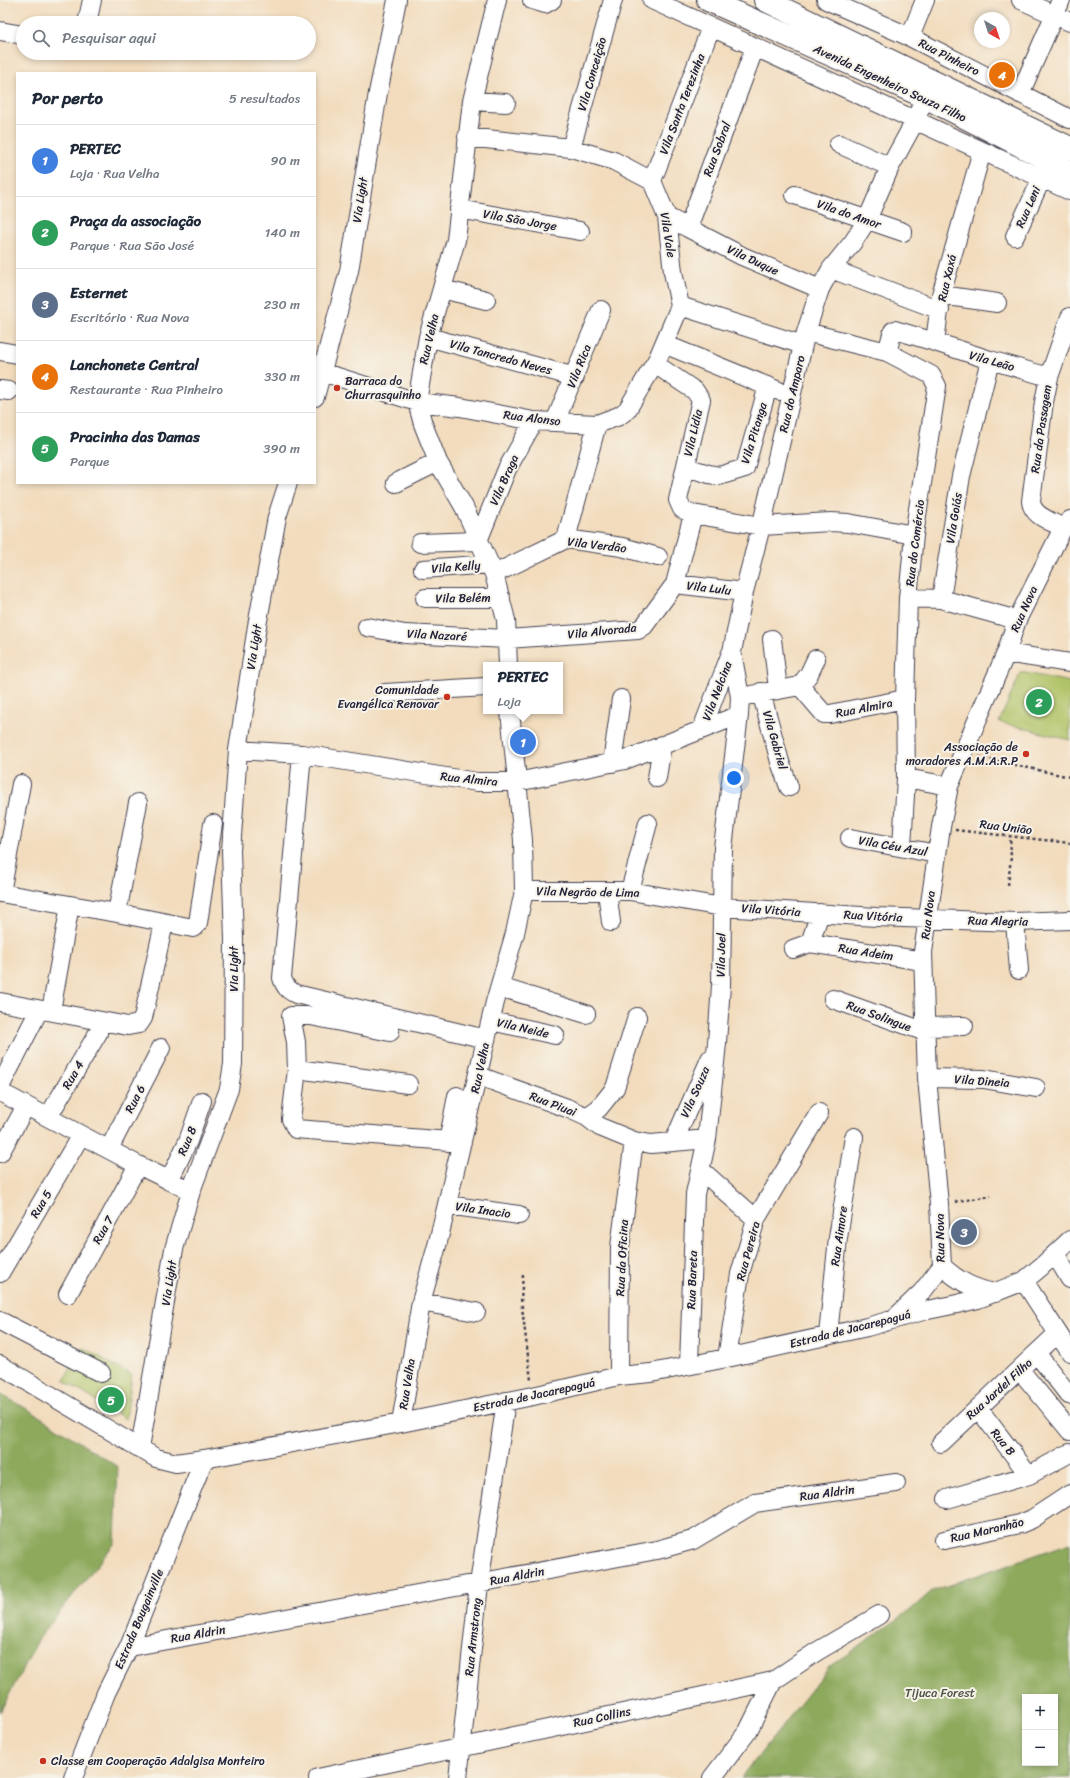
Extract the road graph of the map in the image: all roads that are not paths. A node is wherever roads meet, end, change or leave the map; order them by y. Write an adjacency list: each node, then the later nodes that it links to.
1 (92, 0): 15 (street)
2 (397, 0): 63 (street, Via Light)
3 (496, 0): 23 (street, Rua Velha)
4 (532, 0): 5 (street)
5 (552, 0)
6 (613, 0): 29 (street, Vila Conceição)
7 (652, 0): 16 (street)
8 (708, 0): 22 (main road, Avenida Engenheiro Souza Filho)
9 (765, 0): 30 (main road, Avenida Engenheiro Souza Filho)
10 (826, 0): 13 (street, Rua Pinheiro)
11 (925, 0): 19 (street)
12 (1021, 0): 14 (street)
13 (858, 6): 19 (street, Rua Pinheiro)
14 (1062, 12): 21 (street)
15 (89, 16)
16 (711, 27): 20 (street); 35 (street, Vila Santa Terezinha)
17 (0, 31): 18 (street)
18 (16, 34)
19 (910, 37): 21 (street, Rua Pinheiro)
20 (755, 47): 26 (street); 41 (street, Rua Sobral)
21 (1020, 94): 25 (street, Rua Pinheiro)
22 (925, 97): 26 (street, Rua do Amparo); 33 (main road, Avenida Engenheiro Souza Filho)
23 (472, 101): 24 (street); 27 (street, Rua Velha)
24 (506, 103)
25 (1070, 119)
26 (915, 121): 31 (street); 32 (street, Rua do Amparo)
27 (467, 137): 29 (street); 38 (street, Rua Velha)
28 (839, 144): 32 (street)
29 (571, 148): 35 (street)
30 (1070, 148)
31 (982, 151): 34 (street); 49 (street, Rua Xaxá)
32 (890, 167): 40 (street, Rua do Amparo)
33 (1070, 171)
34 (1042, 178): 36 (street); 44 (street, Rua Leni)
35 (652, 181): 39 (street, Vila Vale)
36 (1070, 191)
37 (795, 195): 40 (street, Vila do Amor)
38 (459, 209): 42 (street, Vila São Jorge); 46 (street, Rua Velha)
39 (667, 217): 41 (street); 51 (street, Vila Vale)
40 (867, 220): 43 (street, Vila do Amor); 45 (street, Rua do Amparo)
41 (688, 228): 47 (street, Vila Duque)
42 (580, 231)
43 (903, 232)
44 (1015, 236)
45 (831, 269): 47 (street, Rua do Amparo); 49 (street)
46 (442, 289): 48 (street); 54 (street, Rua Velha)
47 (820, 289): 55 (street, Rua do Amparo)
48 (486, 300)
49 (940, 302): 50 (street); 56 (street, Rua Xaxá)
50 (997, 303)
51 (680, 306): 55 (street); 57 (street, Rua Alonso)
52 (601, 310): 64 (street, Vila Rica)
53 (1070, 317): 65 (street, Rua da Passagem)
54 (428, 337): 64 (street, Vila Tancredo Neves); 69 (street, Rua Velha)
55 (804, 339): 59 (street, Rua do Comércio); 68 (street, Rua do Amparo)
56 (935, 342): 59 (street); 61 (street, Vila Leão)
57 (664, 344): 62 (street, Rua Alonso); 66 (street, Vila Pitanga)
58 (0, 351): 60 (street)
59 (886, 352): 82 (street, Rua do Comércio)
60 (16, 354)
61 (990, 360): 65 (street, Vila Leão); 94 (street, Vila Goiás)
62 (655, 364): 72 (street, Rua Alonso); 74 (street, Vila Lidia)
63 (322, 372): 67 (street, Via Light); 69 (street, Rua Alonso)
64 (575, 377): 71 (street, Vila Rica)
65 (1049, 377): 80 (street, Rua da Passagem)
66 (768, 386): 68 (street, Vila Pitanga); 75 (street, Vila Pitanga)
67 (316, 393)
68 (791, 396): 76 (street, Rua do Amparo)
69 (417, 402): 70 (street, Rua Alonso); 73 (street, Rua Velha)
70 (534, 421): 71 (street, Rua Alonso); 84 (street, Vila Braga)
71 (555, 422): 72 (street, Rua Alonso)
72 (598, 424): 83 (street)
73 (438, 462): 77 (street); 84 (street, Rua Velha)
74 (686, 466): 75 (street, Vila Pitanga); 79 (street, Vila Lidia)
75 (745, 468): 76 (street)
76 (774, 472): 81 (street, Rua do Amparo)
77 (396, 483)
78 (288, 484): 115 (street, Via Light)
79 (693, 514): 81 (street); 89 (street, Vila Alvorada)
80 (1066, 524): 95 (street, Rua Nova)
81 (761, 526): 82 (street); 90 (street, Rua do Amparo)
82 (914, 535): 93 (street, Rua do Comércio)
83 (566, 539): 86 (street, Vila Verdão); 88 (street, Vila Verdão)
84 (478, 541): 85 (street); 88 (street, Rua Velha)
85 (420, 544)
86 (658, 557)
87 (423, 569): 88 (street, Vila Kelly)
88 (492, 569): 92 (street, Rua Velha)
89 (675, 584): 90 (street, Vila Lulu); 97 (street, Vila Alvorada)
90 (744, 592): 99 (street, Rua do Amparo)
91 (425, 598): 92 (street, Vila Belém)
92 (500, 598): 97 (street, Rua Velha)
93 (908, 598): 94 (street); 110 (street, Rua do Comércio)
94 (941, 599): 95 (street)
95 (1017, 620): 100 (street, Rua Nova)
96 (367, 627): 97 (street, Vila Nazaré)
97 (507, 639): 102 (street, Rua Velha)
98 (772, 640): 106 (street, Vila Gabriel)
99 (732, 652): 108 (street, Rua do Amparo); 113 (street, Vila Nelcina)
100 (1006, 653): 103 (street); 122 (street, Rua Nova)
101 (816, 659): 104 (street)
102 (508, 662)
103 (1070, 663)
104 (800, 686): 106 (street); 110 (street, Rua Almira)
105 (483, 687): 107 (street)
106 (770, 690): 108 (street); 123 (street, Vila Gabriel)
107 (385, 693)
108 (740, 697): 112 (street, Rua do Amparo)
109 (620, 699): 117 (street)
110 (905, 699): 119 (street, Rua do Comércio)
111 (510, 714): 120 (street, Rua Velha)
112 (739, 715): 113 (street, Rua Almira); 135 (street, Vila Joel)
113 (702, 729): 114 (street, Rua Almira)
114 (662, 745): 117 (street, Rua Almira); 118 (street)
115 (238, 750): 116 (street, Rua Almira); 188 (street, Via Light)
116 (302, 754): 120 (street, Rua Almira); 148 (street)
117 (612, 763): 120 (street, Rua Almira)
118 (657, 778)
119 (906, 778): 122 (street); 128 (street, Rua do Comércio)
120 (516, 782): 131 (street, Rua Velha)
121 (21, 784): 133 (street)
122 (949, 786): 129 (street, Rua Nova)
123 (789, 787)
124 (138, 803): 136 (street)
125 (648, 823): 130 (street)
126 (213, 824): 142 (street)
127 (850, 838): 128 (street, Vila Céu Azul)
128 (902, 847): 129 (street, Vila Céu Azul)
129 (937, 854): 138 (street, Rua Nova)
130 (630, 890): 132 (street, Vila Negrão de Lima); 135 (street, Vila Negrão de Lima)
131 (524, 891): 132 (street, Vila Negrão de Lima); 147 (street, Rua Velha)
132 (607, 891): 140 (street)
133 (0, 893): 134 (street)
134 (70, 905): 136 (street); 151 (street)
135 (722, 907): 137 (street, Vila Vitória); 162 (street, Vila Joel)
136 (117, 913): 142 (street)
137 (820, 913): 138 (street, Rua Vitória); 143 (street)
138 (927, 918): 141 (street, Rua Alegria); 145 (street, Rua Nova)
139 (1070, 920): 141 (street, Rua Alegria)
140 (610, 922)
141 (1014, 922): 146 (street)
142 (164, 923): 151 (street)
143 (810, 943): 144 (street); 145 (street, Rua Adeim)
144 (793, 949)
145 (923, 961): 157 (street, Rua Nova)
146 (1019, 970)
147 (500, 987): 152 (street); 155 (street, Rua Velha)
148 (288, 990): 153 (street); 161 (street)
149 (833, 999): 157 (street, Rua Solingue)
150 (0, 1002): 151 (street)
151 (43, 1014): 168 (street)
152 (586, 1014)
153 (291, 1016): 158 (street); 164 (street)
154 (637, 1017): 176 (street, Rua Piuai)
155 (491, 1020): 160 (street, Vila Neide); 161 (street, Rua Velha)
156 (964, 1026): 157 (street)
157 (926, 1029): 166 (street, Rua Nova)
158 (390, 1032)
159 (98, 1033): 175 (street, Rua 4)
160 (555, 1035)
161 (486, 1039): 165 (street, Rua Velha)
162 (717, 1044): 179 (street, Vila Joel); 181 (street, Vila Souza)
163 (161, 1048): 183 (street, Rua 6)
164 (297, 1069): 167 (street); 182 (street)
165 (479, 1076): 176 (street, Rua Piuai); 182 (street, Rua Velha)
166 (927, 1078): 169 (street, Vila Dineia); 195 (street, Rua Nova)
167 (408, 1084)
168 (0, 1087)
169 (1036, 1088)
170 (0, 1092): 173 (street)
171 (457, 1096): 182 (street)
172 (202, 1101): 187 (street, Rua 8)
173 (26, 1106): 175 (street); 184 (street)
174 (819, 1113): 192 (street, Rua Pereira)
175 (48, 1117): 177 (street)
176 (586, 1117): 180 (street)
177 (81, 1135): 183 (street); 196 (street, Rua 5)
178 (854, 1137): 206 (street, Rua Aimore)
179 (707, 1139): 181 (street); 186 (street, Vila Joel)
180 (634, 1141): 181 (street); 214 (street, Rua da Oficina)
181 (674, 1141)
182 (455, 1142): 190 (street, Rua Velha)
183 (109, 1149): 185 (street)
184 (0, 1153)
185 (138, 1165): 187 (street); 200 (street, Rua 7)
186 (701, 1170): 189 (street, Vila Joel); 192 (street)
187 (169, 1181): 188 (street)
188 (191, 1191): 221 (street, Via Light)
189 (695, 1194): 211 (street, Rua Bareta)
190 (447, 1205): 191 (street, Vila Inacio); 201 (street, Rua Velha)
191 (519, 1215)
192 (756, 1219): 209 (street, Rua Pereira)
193 (1070, 1240): 194 (street, Estrada de Jacarepaguá)
194 (1055, 1254): 197 (street); 198 (street, Estrada de Jacarepaguá)
195 (942, 1266): 199 (street); 203 (street, Rua Nova)
196 (0, 1273)
197 (1070, 1279)
198 (1024, 1281): 199 (street, Estrada de Jacarepaguá); 205 (street)
199 (995, 1293): 203 (street, Estrada de Jacarepaguá)
200 (68, 1294)
201 (421, 1302): 202 (street); 218 (street, Rua Velha)
202 (476, 1312)
203 (893, 1319): 206 (street, Estrada de Jacarepaguá)
204 (0, 1321): 213 (street)
205 (1058, 1334): 207 (street); 208 (street, Rua Jardel Filho)
206 (828, 1335): 209 (street, Estrada de Jacarepaguá)
207 (1069, 1350)
208 (1037, 1354): 212 (street, Rua Jardel Filho); 215 (street)
209 (727, 1358): 211 (street, Estrada de Jacarepaguá)
210 (0, 1365): 221 (street, Estrada de Jacarepaguá)
211 (689, 1365): 214 (street, Estrada de Jacarepaguá)
212 (1020, 1370): 217 (street, Rua Jardel Filho); 219 (street)
213 (101, 1373)
214 (619, 1376): 216 (street, Estrada de Jacarepaguá)
215 (1069, 1394)
216 (506, 1401): 218 (street, Estrada de Jacarepaguá); 229 (street, Rua Armstrong)
217 (978, 1408): 220 (street, Rua Jardel Filho); 224 (street, Rua B)
218 (401, 1423): 223 (street, Estrada de Jacarepaguá)
219 (1070, 1431)
220 (941, 1443)
221 (140, 1448): 223 (street, Estrada de Jacarepaguá)
222 (1070, 1453): 224 (street)
223 (204, 1459): 231 (street, Estrada Bougainville)
224 (1028, 1475): 227 (street)
225 (896, 1483): 229 (street, Rua Aldrin)
226 (1070, 1494): 228 (street, Rua Maranhão)
227 (946, 1499)
228 (944, 1540)
229 (479, 1584): 231 (street, Rua Aldrin); 233 (street, Rua Armstrong)
230 (879, 1614): 232 (street)
231 (129, 1647): 234 (street, Estrada Bougainville)
232 (774, 1681): 233 (street, Rua Collins); 237 (street)
233 (461, 1748): 235 (street, Rua Collins); 236 (street, Rua Armstrong)
234 (73, 1778)
235 (318, 1778)
236 (458, 1778)
237 (712, 1778)

